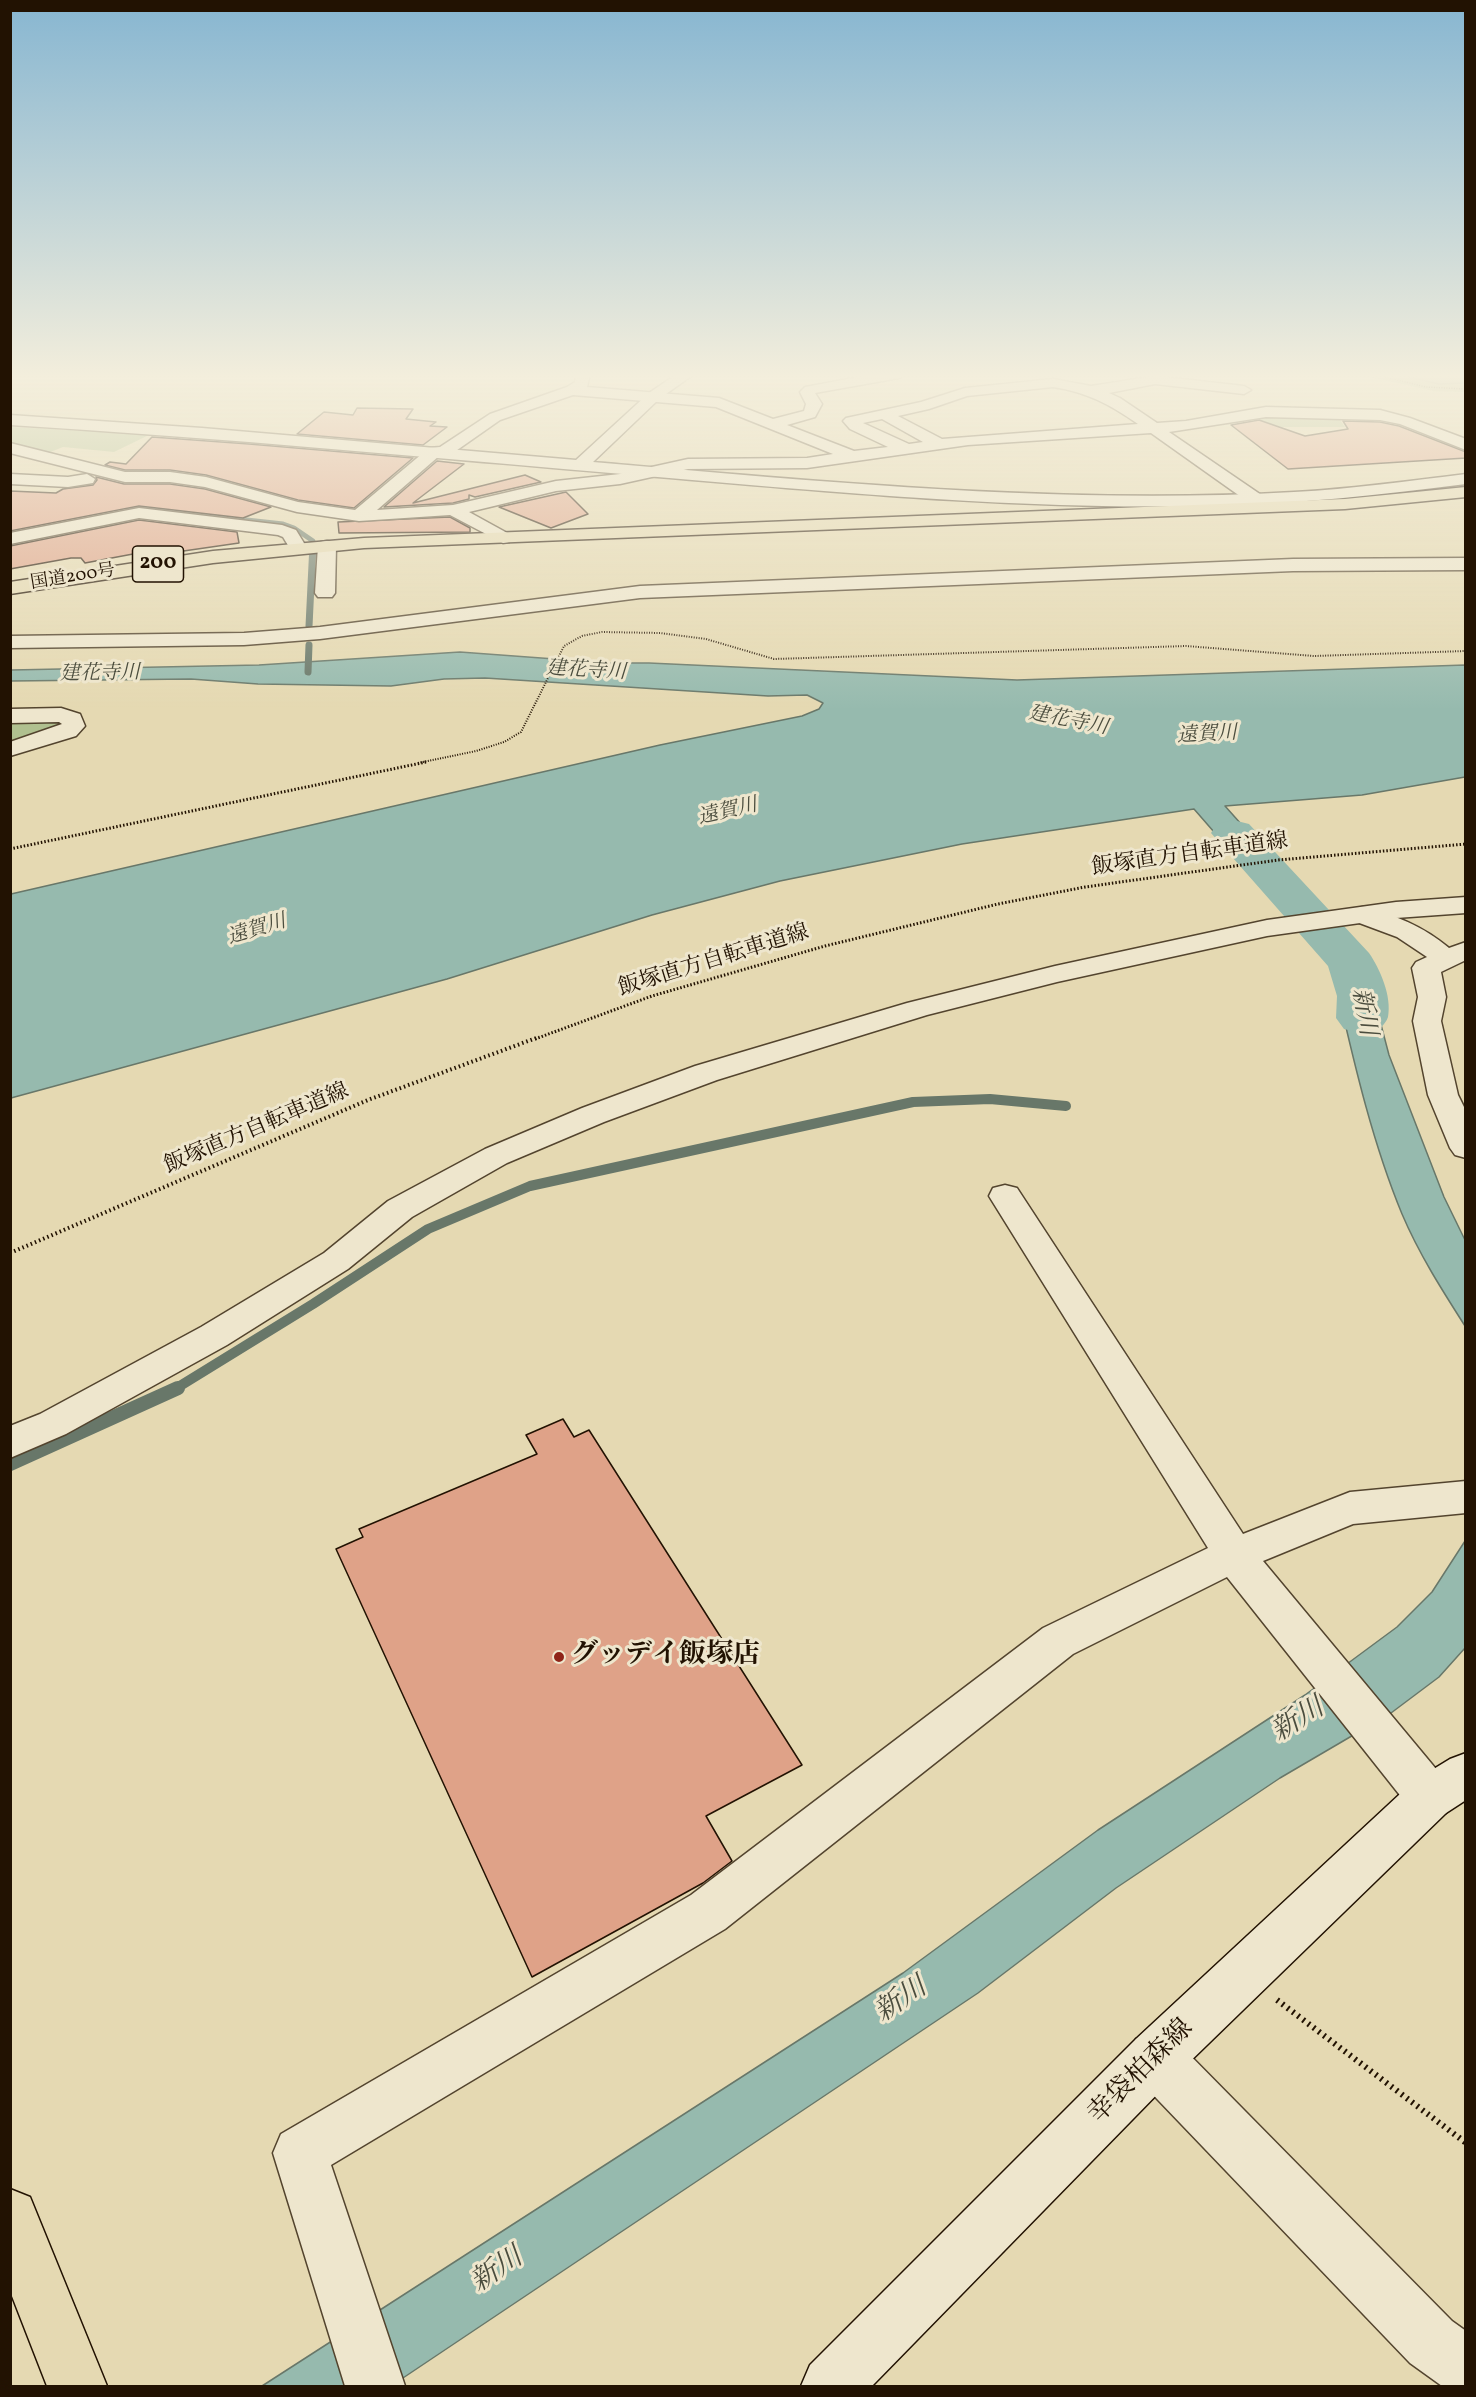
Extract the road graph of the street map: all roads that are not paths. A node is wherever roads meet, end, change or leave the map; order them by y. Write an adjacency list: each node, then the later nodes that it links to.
1 (88, 486): 13 (street)
2 (220, 486): 15 (street)
3 (397, 486): 15 (street)
4 (557, 486): 12 (street)
5 (830, 486): 9 (street)
6 (1237, 486): 10 (street)
7 (1404, 486): 10 (street)
8 (1466, 492): 10 (highway, 国道200号 / 200)
9 (1069, 501): 11 (street); 14 (street)
10 (1260, 502): 11 (highway, 国道200号 / 200)
11 (1098, 507): 14 (highway, 国道200号 / 200)
12 (453, 510): 15 (street); 16 (street)
13 (139, 513): 17 (street); 19 (street)
14 (1081, 515): 16 (highway, 国道200号 / 200)
15 (359, 516): 18 (street)
16 (503, 538): 18 (highway, 国道200号 / 200)
17 (10, 539)
18 (364, 543): 19 (highway, 国道200号 / 200)
19 (313, 547): 21 (highway, 国道200号 / 200); 22 (street)
20 (1466, 564): 23 (street)
21 (10, 588)
22 (325, 593)
23 (10, 642)
24 (10, 717): 25 (street)
25 (10, 749)
26 (1466, 905): 27 (street)
27 (1363, 915): 28 (street); 31 (street)
28 (1455, 954): 29 (street)
29 (1466, 1148)
30 (1005, 1196): 33 (street)
31 (10, 1443)
32 (1466, 1497): 33 (street)
33 (1234, 1555): 34 (street); 39 (street)
34 (1448, 1785): 35 (street, 幸袋柏森線)
35 (1155, 2058): 37 (street); 40 (street, 幸袋柏森線)
36 (10, 2217): 38 (highway)
37 (1466, 2368)
38 (77, 2386)
39 (375, 2386)
40 (831, 2386)

